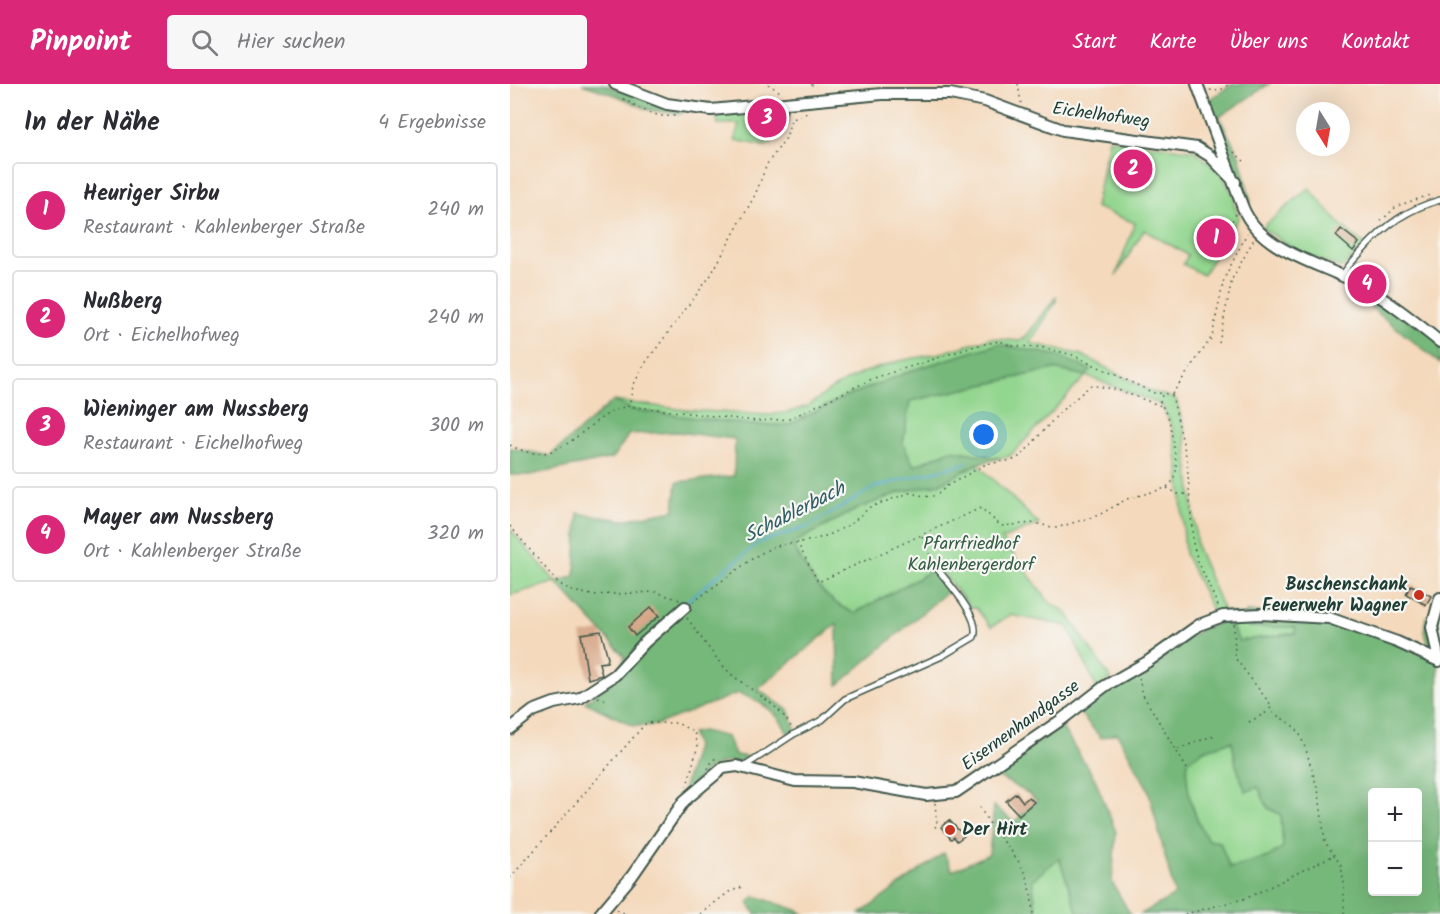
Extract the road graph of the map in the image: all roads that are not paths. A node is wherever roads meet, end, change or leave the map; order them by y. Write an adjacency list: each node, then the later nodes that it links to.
1 (615, 84): 4 (street, Eichelhofweg)
2 (1199, 89): 3 (street)
3 (1214, 130): 4 (street); 5 (street)
4 (1197, 148): 5 (street)
5 (1235, 182): 7 (street)
6 (1440, 200): 7 (lane)
7 (1342, 276): 8 (street)
8 (1440, 342)
9 (936, 567): 13 (lane)
10 (1440, 598): 13 (street, Eisernenhandgasse)
11 (686, 606): 12 (street)
12 (510, 729)
13 (743, 767): 14 (street)
14 (600, 914)

